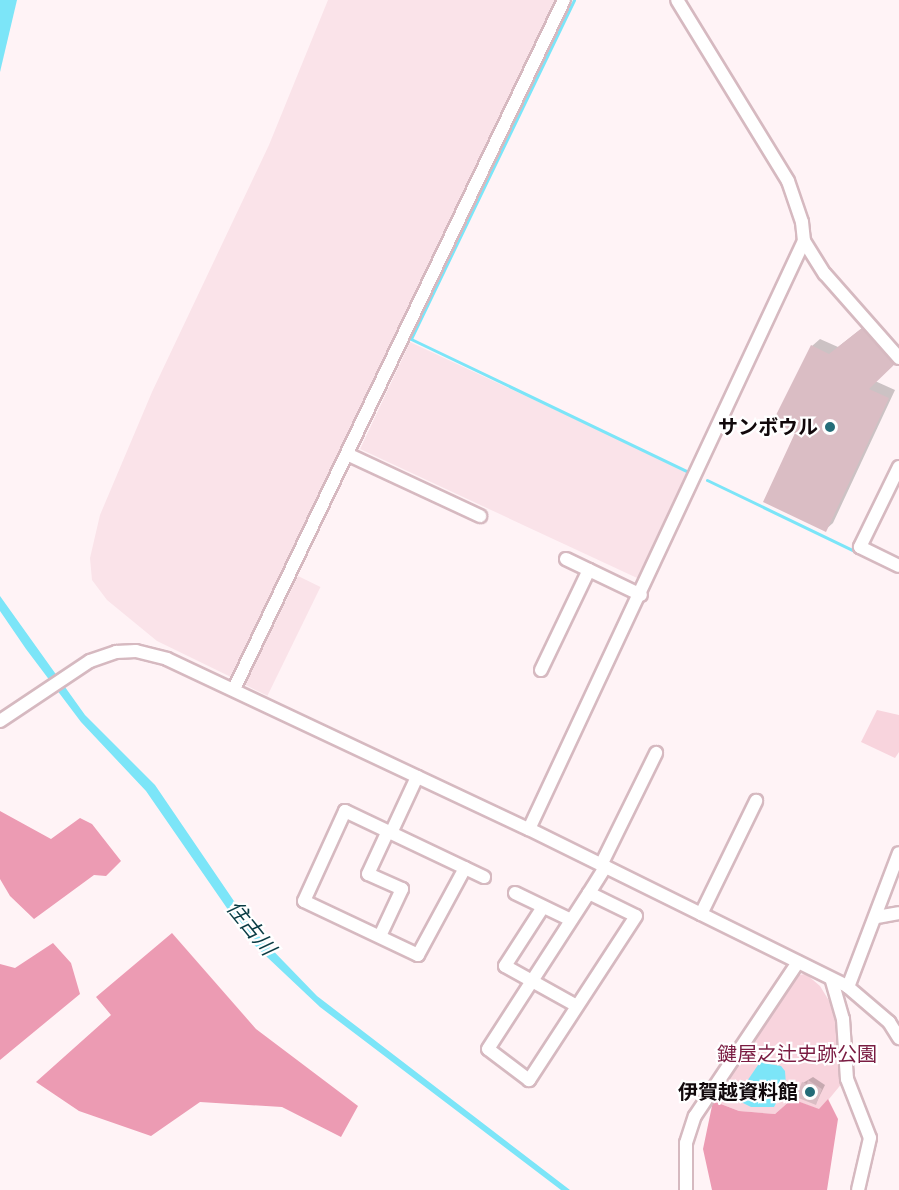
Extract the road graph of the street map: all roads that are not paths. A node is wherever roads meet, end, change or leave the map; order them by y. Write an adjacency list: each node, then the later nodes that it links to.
1 (564, 0): 5 (street)
2 (678, 0): 3 (street)
3 (804, 241): 4 (street); 11 (street)
4 (899, 358)
5 (347, 454): 7 (street); 13 (street)
6 (899, 467): 9 (street)
7 (480, 516)
8 (566, 559): 10 (street)
9 (899, 566)
10 (589, 570): 11 (street); 12 (street)
11 (641, 595): 18 (street)
12 (541, 670)
13 (234, 689): 14 (street); 16 (street)
14 (0, 721)
15 (656, 753): 21 (street)
16 (417, 777): 18 (street); 19 (street)
17 (756, 801): 28 (street)
18 (529, 829): 21 (street)
19 (389, 832): 22 (street); 31 (street); 31 (street)
20 (899, 853): 29 (street)
21 (603, 866): 25 (street); 28 (street)
22 (465, 868): 23 (street); 31 (street)
23 (484, 877)
24 (515, 893): 26 (street)
25 (589, 893): 30 (street); 36 (street)
26 (543, 906): 30 (street); 33 (street)
27 (899, 913): 29 (street)
28 (701, 914): 32 (street)
29 (877, 917): 35 (street)
30 (571, 920): 33 (street)
31 (380, 936)
32 (798, 962): 34 (street); 39 (street)
33 (532, 981): 36 (street); 36 (street)
34 (832, 981): 35 (street); 38 (street)
35 (848, 987): 37 (street)
36 (577, 1006)
37 (899, 1038)
38 (863, 1173): 40 (street); 41 (street)
39 (686, 1190)
40 (858, 1190)
41 (864, 1190)

